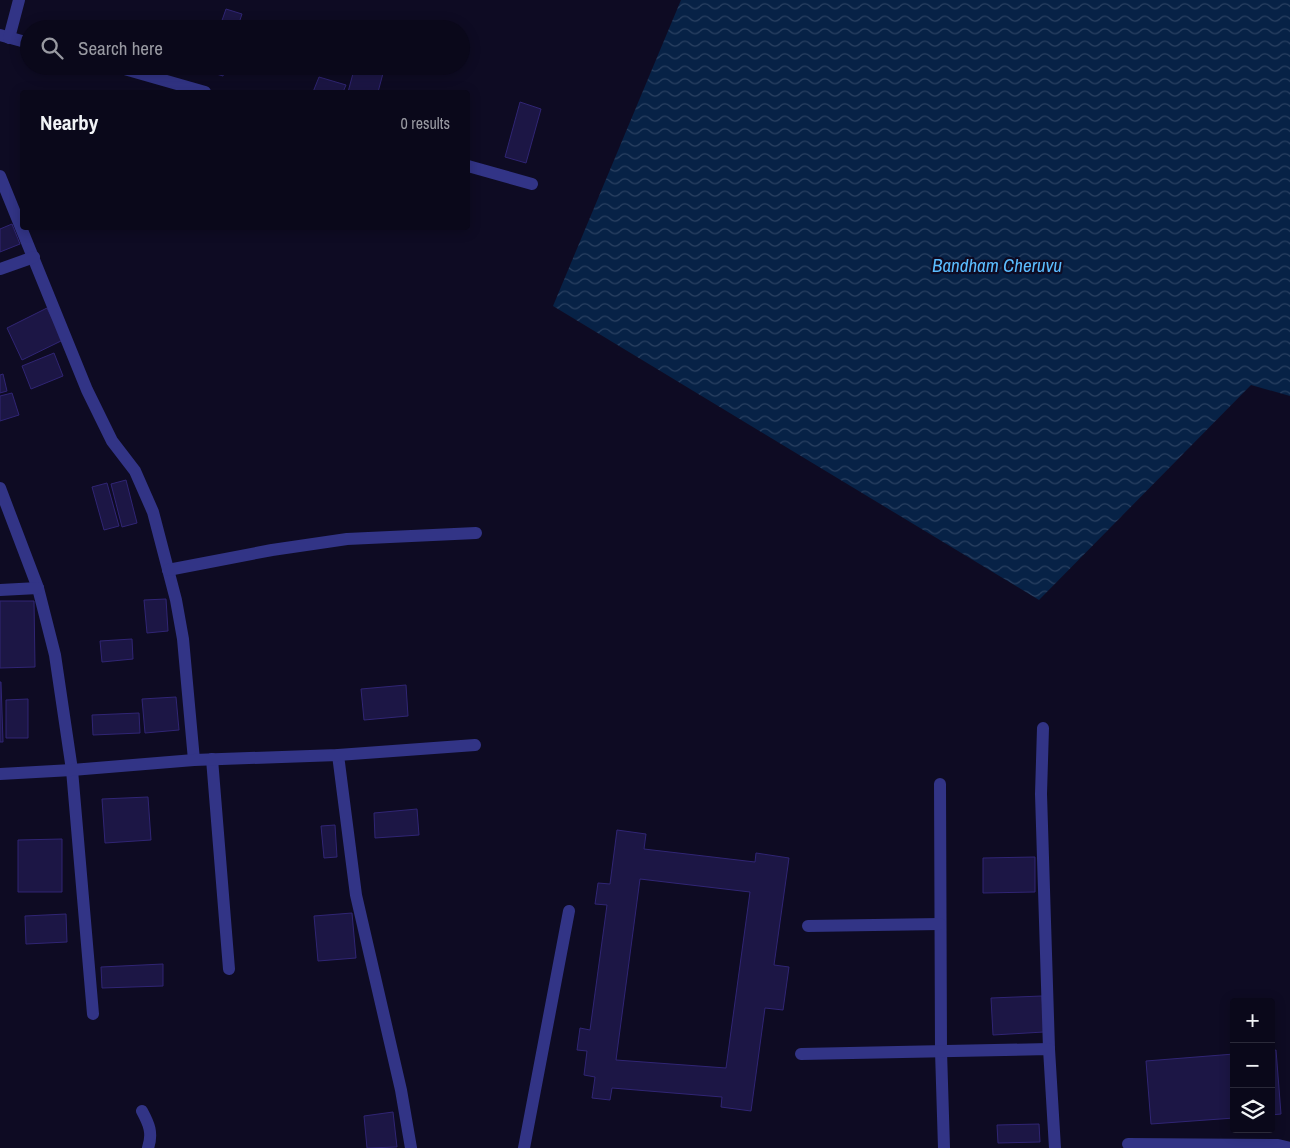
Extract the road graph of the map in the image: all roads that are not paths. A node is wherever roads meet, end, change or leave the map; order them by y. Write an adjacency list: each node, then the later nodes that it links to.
1 (19, 0): 2 (street)
2 (4, 37): 3 (street)
3 (20, 41)
4 (146, 75): 5 (street)
5 (199, 90)
6 (470, 167): 8 (street)
7 (0, 176): 9 (street)
8 (532, 184)
9 (20, 224)
10 (23, 230): 11 (street)
11 (34, 257): 12 (street); 15 (street)
12 (0, 270)
13 (0, 488): 16 (street)
14 (476, 533): 15 (street)
15 (168, 570): 22 (street)
16 (38, 588): 17 (street); 23 (street)
17 (0, 590)
18 (1042, 728): 31 (street)
19 (475, 745): 20 (street)
20 (338, 755): 21 (street); 37 (street)
21 (212, 759): 22 (street); 29 (street)
22 (194, 760): 23 (street)
23 (72, 770): 24 (street); 30 (street)
24 (0, 774)
25 (940, 784): 27 (street)
26 (569, 911): 38 (street)
27 (940, 924): 28 (street); 32 (street)
28 (808, 926)
29 (229, 969)
30 (93, 1014)
31 (1049, 1048): 32 (street); 40 (street)
32 (941, 1051): 33 (street); 39 (street)
33 (801, 1054)
34 (142, 1110): 36 (street)
35 (1128, 1144): 41 (street)
36 (148, 1148)
37 (411, 1148)
38 (524, 1148)
39 (944, 1148)
40 (1055, 1148)
41 (1290, 1148)

